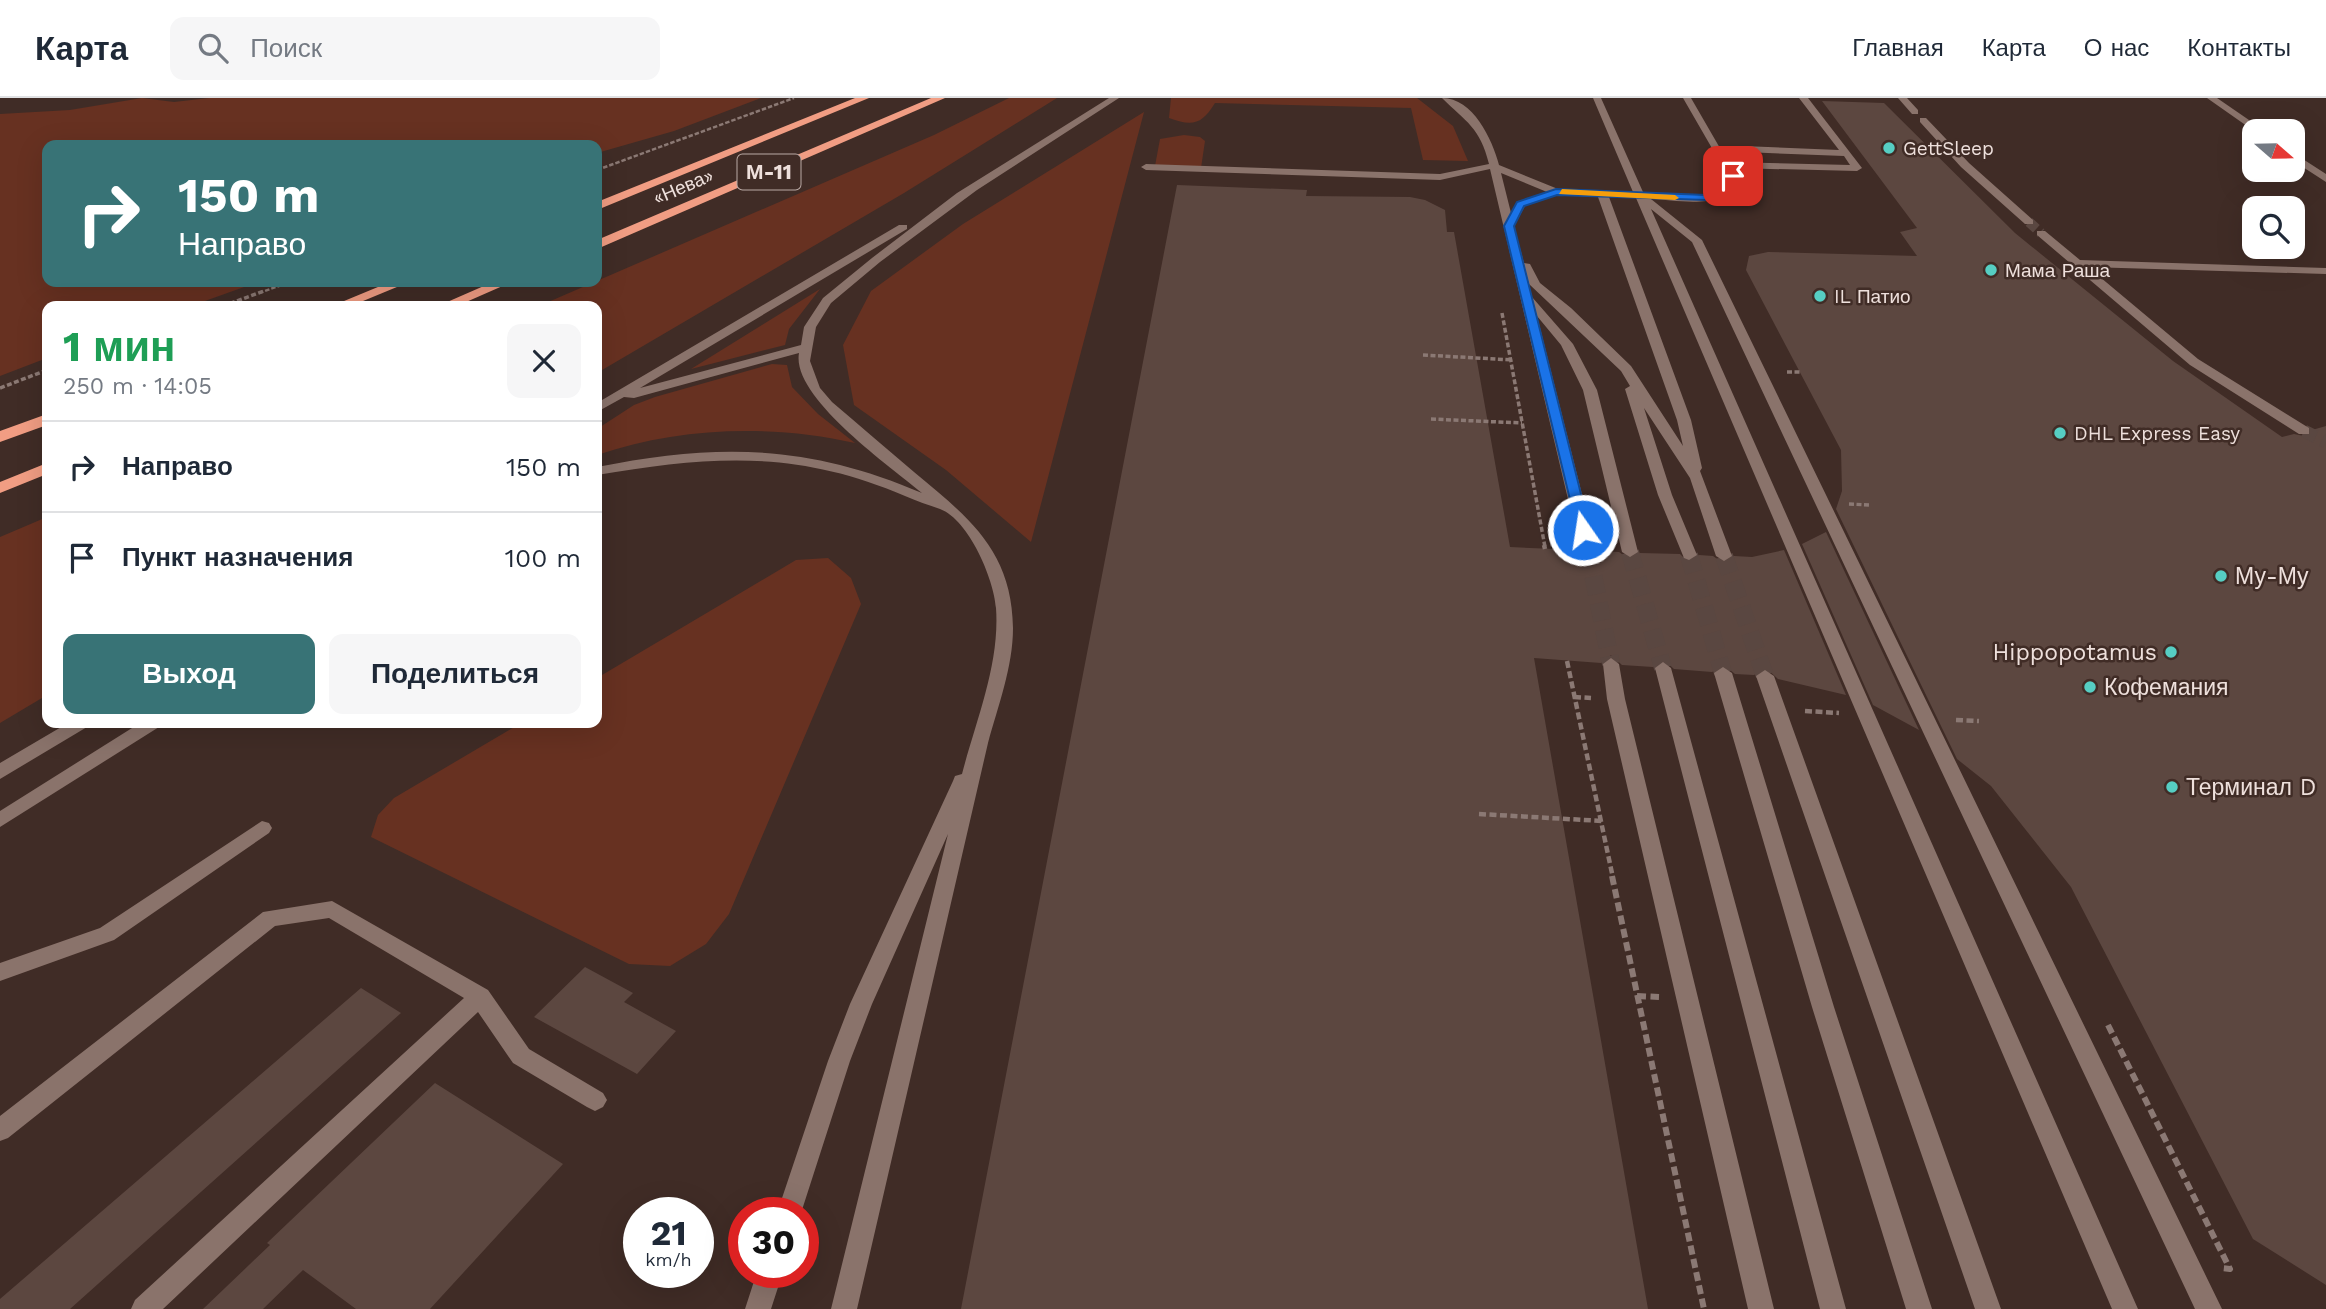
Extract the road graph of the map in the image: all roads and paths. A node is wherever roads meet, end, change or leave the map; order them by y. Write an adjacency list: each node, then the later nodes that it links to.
1 (794, 98): 18 (path)
2 (864, 98): 24 (highway, «Нева» / М-11)
3 (940, 98): 28 (highway, «Нева» / М-11)
4 (1446, 98): 16 (street)
5 (1597, 98): 23 (street)
6 (1687, 98): 15 (street)
7 (1803, 98): 13 (street)
8 (1902, 98): 25 (street)
9 (2211, 98): 11 (street)
10 (1118, 101): 20 (street)
11 (2242, 119)
12 (1743, 149): 13 (street)
13 (1847, 153): 15 (street)
14 (2305, 164): 19 (street)
15 (1726, 165): 22 (street)
16 (1492, 166): 17 (street); 21 (street); 26 (street)
17 (1146, 167)
18 (602, 168)
19 (2326, 179)
20 (972, 189): 39 (street); 45 (street)
21 (1556, 192): 22 (street); 26 (street)
22 (1603, 195): 54 (street)
23 (1641, 196): 89 (street); 90 (street)
24 (602, 204)
25 (2029, 222)
26 (1511, 232): 34 (street); 42 (street)
27 (2041, 233): 29 (street)
28 (602, 242)
29 (2075, 263): 30 (street); 50 (street)
30 (2326, 271)
31 (276, 287): 35 (path)
32 (389, 287): 36 (highway)
33 (492, 287): 37 (highway)
34 (1526, 295): 58 (street); 59 (street)
35 (237, 301)
36 (352, 301)
37 (458, 301)
38 (1501, 308): 41 (path)
39 (805, 348): 45 (street); 56 (street)
40 (1423, 355): 41 (path)
41 (1512, 360): 49 (path)
42 (1626, 369): 54 (street); 60 (street)
43 (42, 372): 44 (path)
44 (0, 388)
45 (609, 400): 46 (street)
46 (602, 405)
47 (1431, 419): 49 (path)
48 (42, 421): 51 (highway)
49 (1522, 423): 57 (path)
50 (2304, 431)
51 (0, 437)
52 (42, 470): 55 (highway)
53 (602, 470): 56 (street)
54 (1697, 478): 61 (street)
55 (0, 488)
56 (951, 510): 69 (street)
57 (1545, 549)
58 (1588, 550)
59 (1630, 552)
60 (1689, 555)
61 (1724, 556)
62 (1567, 661): 73 (path)
63 (1611, 664): 85 (street)
64 (1663, 668): 86 (street)
65 (1723, 673): 87 (street)
66 (1765, 676): 88 (street)
67 (73, 728): 70 (street)
68 (145, 728): 72 (street)
69 (979, 743): 79 (street); 83 (street)
70 (0, 772)
71 (1479, 814): 73 (path)
72 (0, 820)
73 (1603, 821): 84 (path)
74 (262, 828): 75 (street)
75 (0, 972)
76 (480, 997): 77 (street); 78 (street); 81 (street)
77 (595, 1100)
78 (0, 1130)
79 (794, 1197)
80 (765, 1288): 82 (street)
81 (144, 1309)
82 (758, 1309)
83 (844, 1309)
84 (1704, 1309)
85 (1761, 1309)
86 (1833, 1309)
87 (1919, 1309)
88 (1988, 1309)
89 (2124, 1309)
90 (2209, 1309)

